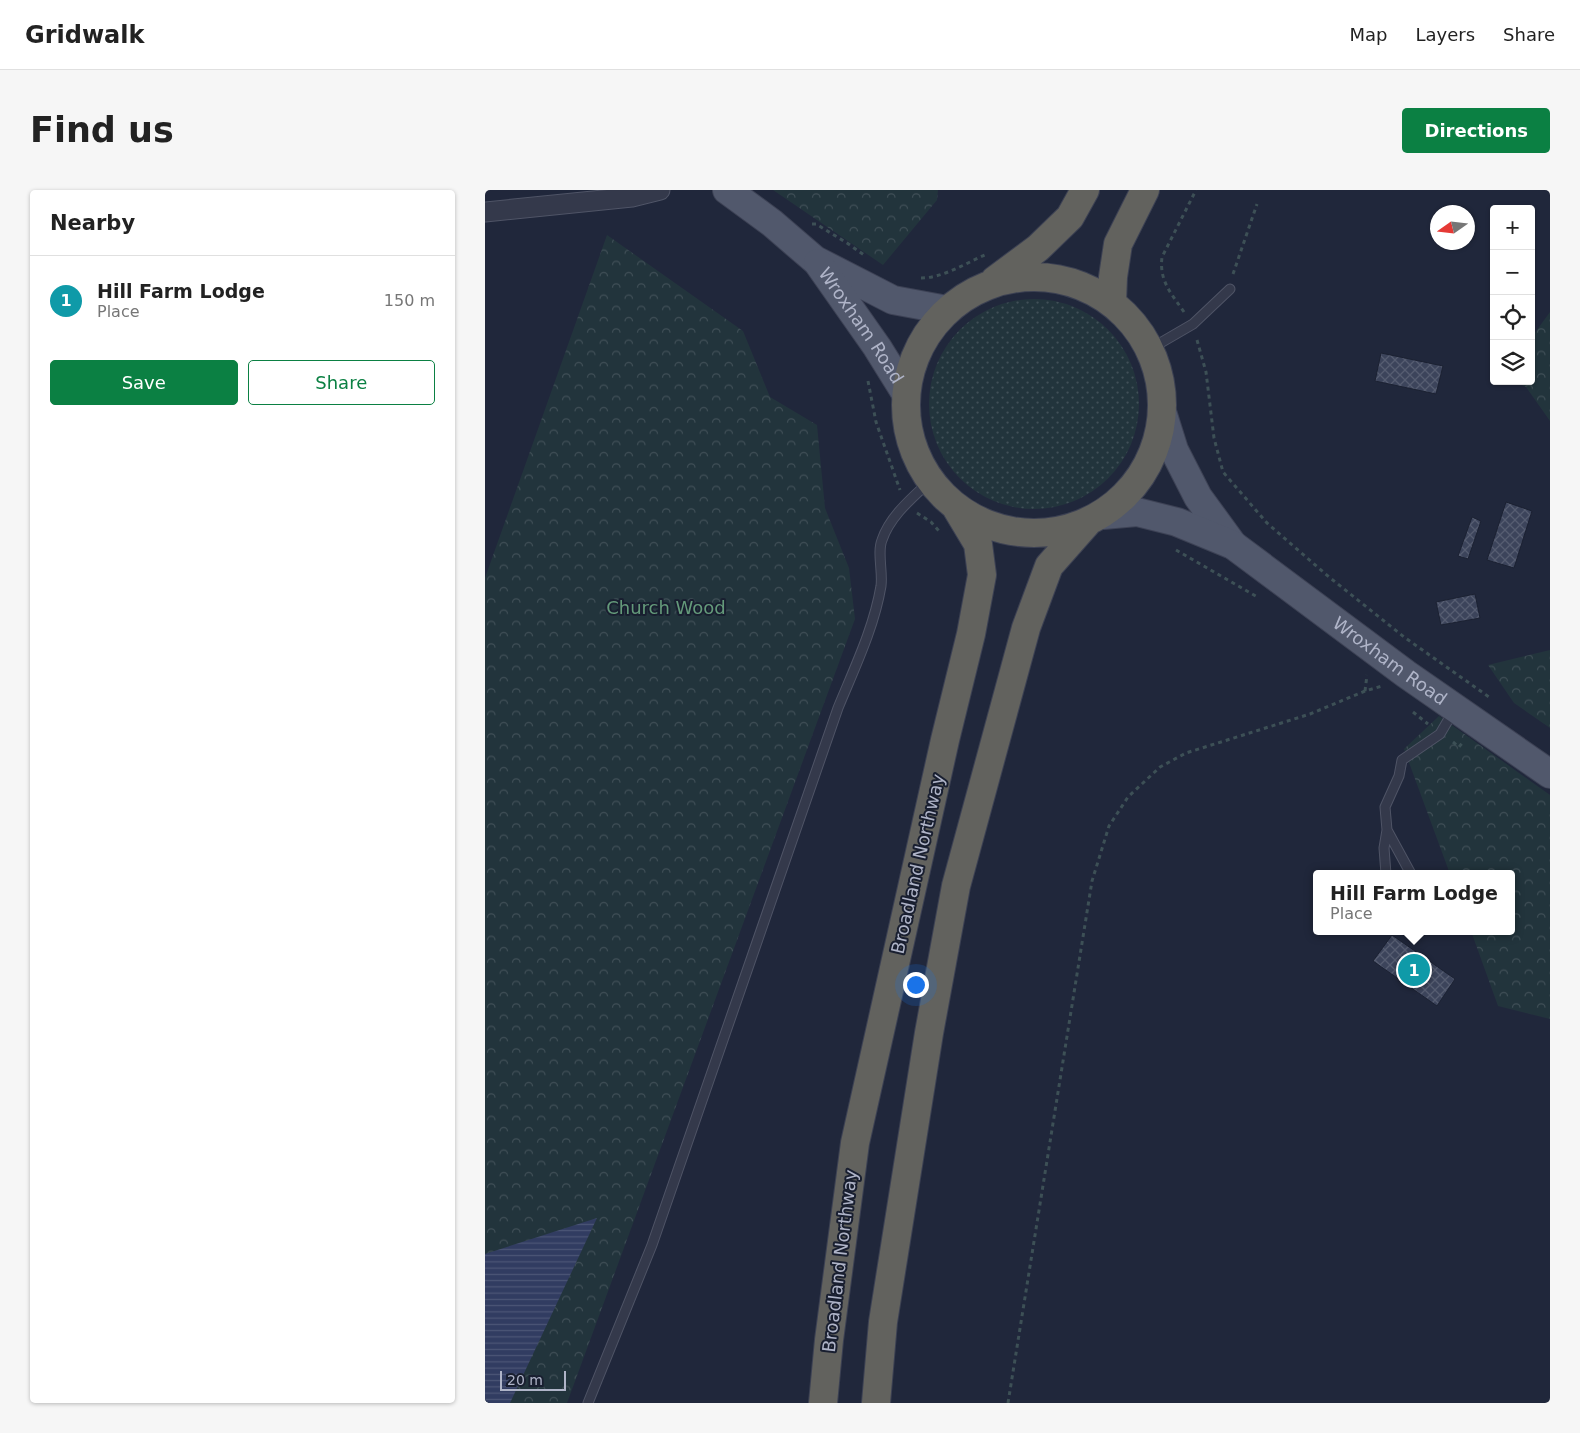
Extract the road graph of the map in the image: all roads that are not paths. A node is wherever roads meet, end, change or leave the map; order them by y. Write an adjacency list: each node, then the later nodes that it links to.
1 (660, 190): 5 (street)
2 (727, 190): 6 (main road, Wroxham Road)
3 (1085, 190): 7 (highway)
4 (1145, 190): 9 (highway)
5 (485, 212)
6 (815, 260): 10 (main road, Wroxham Road); 12 (main road, Wroxham Road)
7 (992, 283): 9 (highway); 10 (highway)
8 (1230, 289): 11 (lane)
9 (1112, 302): 11 (highway)
10 (947, 310): 12 (highway)
11 (1150, 350): 13 (highway)
12 (905, 392): 14 (highway)
13 (1163, 415): 16 (highway); 17 (main road, Wroxham Road)
14 (930, 482): 15 (highway); 23 (lane)
15 (957, 509): 16 (highway); 24 (highway, Broadland Northway)
16 (1095, 519): 17 (main road, Wroxham Road); 25 (highway)
17 (1233, 545): 18 (main road, Wroxham Road)
18 (1466, 715): 19 (main road, Wroxham Road); 20 (lane)
19 (1550, 774)
20 (1387, 830): 21 (lane); 22 (lane)
21 (1386, 870)
22 (1409, 870)
23 (588, 1403)
24 (823, 1403)
25 (876, 1403)

